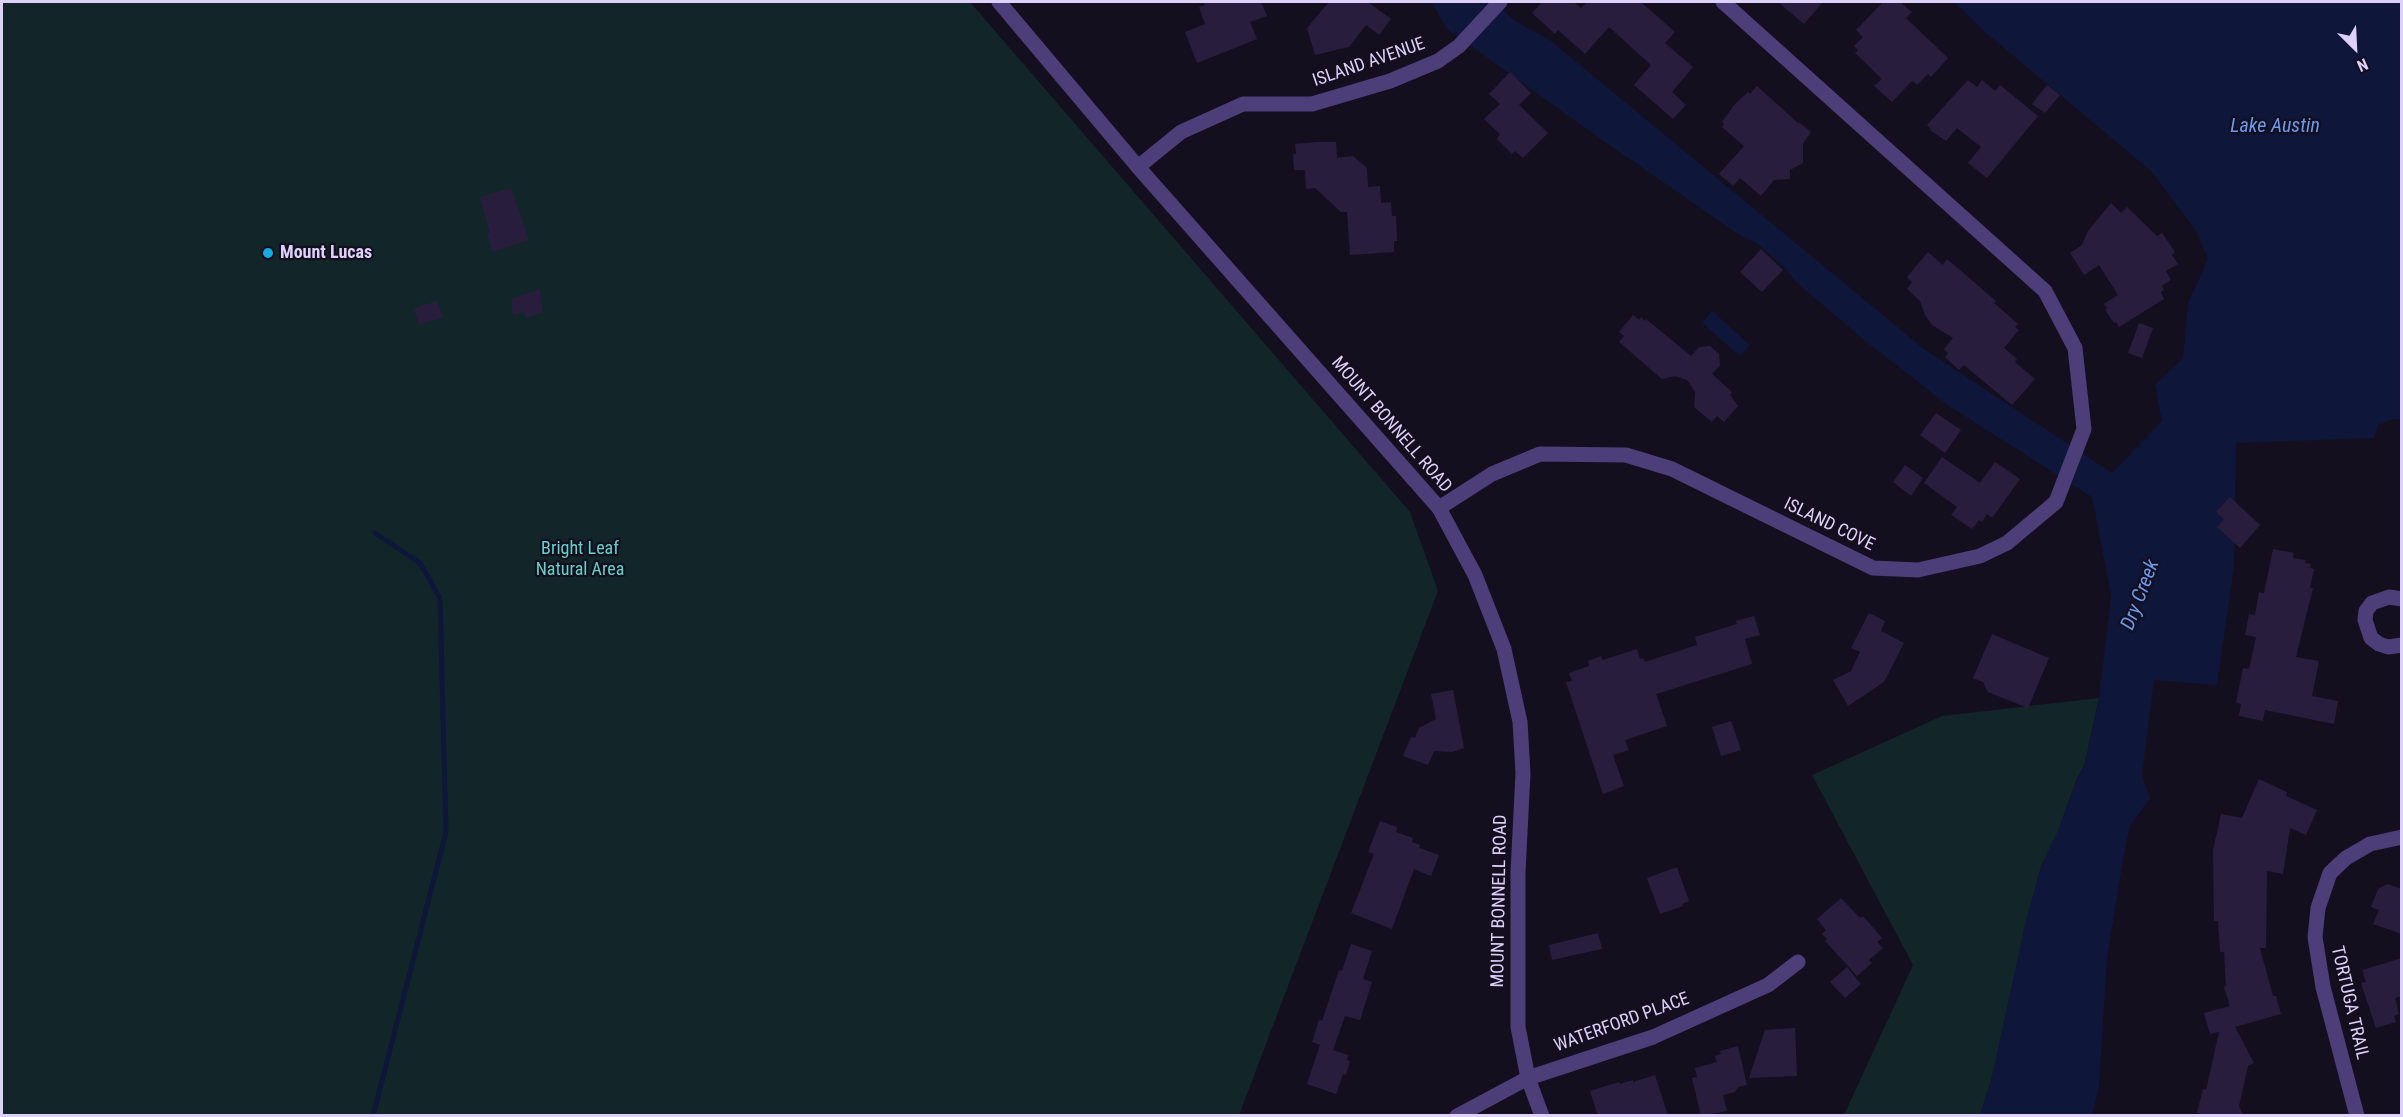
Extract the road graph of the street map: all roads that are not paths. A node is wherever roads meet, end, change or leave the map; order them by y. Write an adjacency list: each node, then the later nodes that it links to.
1 (999, 2): 4 (street, MOUNT BONNELL ROAD)
2 (1500, 2): 4 (street, ISLAND AVENUE)
3 (1724, 2): 5 (street, ISLAND COVE)
4 (1138, 167): 5 (street, MOUNT BONNELL ROAD)
5 (1439, 508): 10 (street, MOUNT BONNELL ROAD)
6 (2402, 599): 7 (street)
7 (2402, 645)
8 (2402, 837): 13 (street, TORTUGA TRAIL)
9 (1798, 962): 10 (street, WATERFORD PLACE)
10 (1528, 1078): 11 (street, WATERFORD PLACE); 12 (street, MOUNT BONNELL ROAD)
11 (1457, 1116)
12 (1542, 1116)
13 (2357, 1116)

